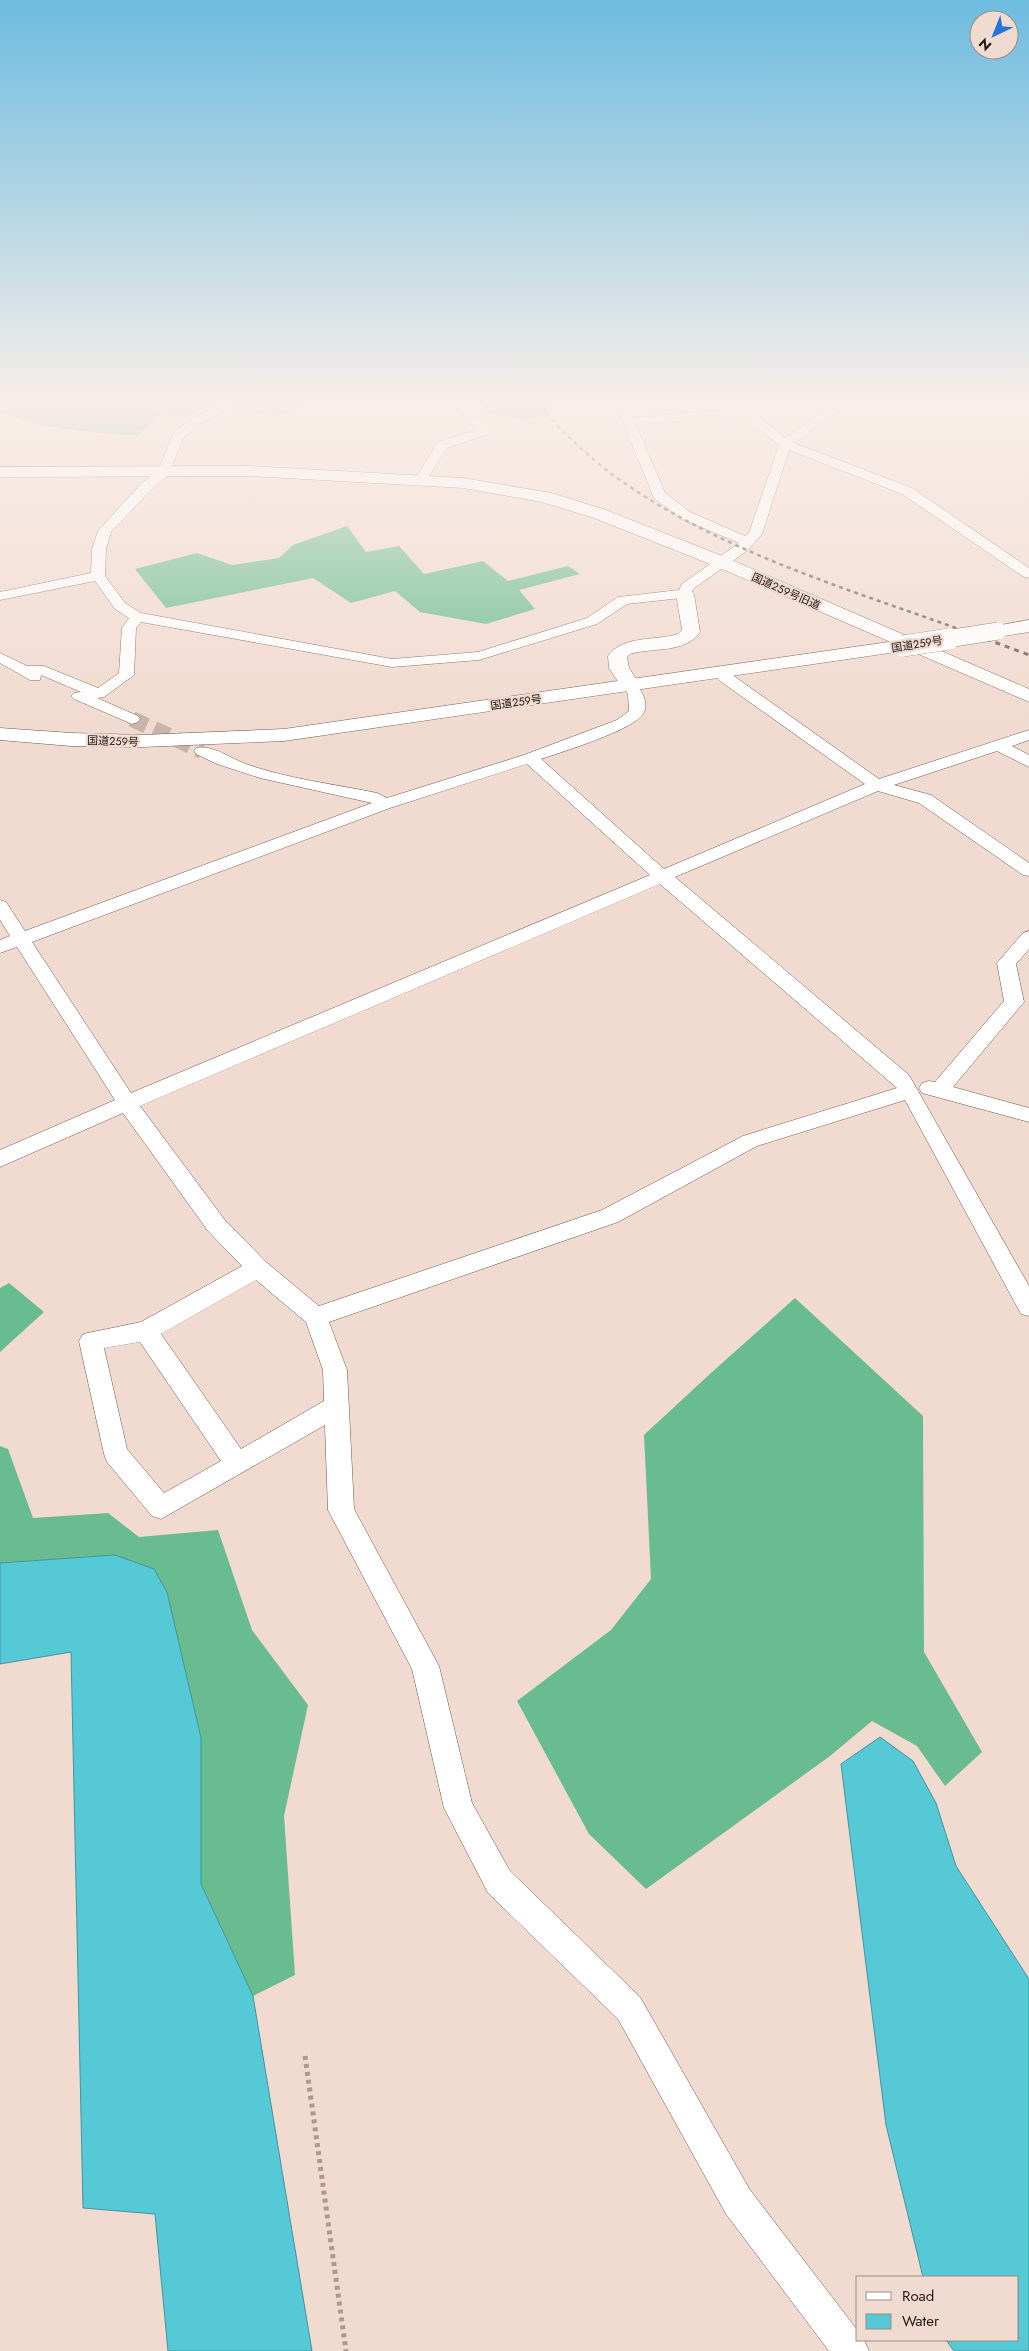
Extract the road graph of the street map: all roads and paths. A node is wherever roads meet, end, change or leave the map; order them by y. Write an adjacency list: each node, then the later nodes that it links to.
1 (123, 512): 9 (street)
2 (593, 512): 7 (main road, 国道259号旧道)
3 (681, 512): 6 (street)
4 (762, 512): 6 (street)
5 (937, 512): 8 (street)
6 (747, 542): 7 (street)
7 (721, 562): 10 (street); 18 (main road, 国道259号旧道)
8 (1029, 574)
9 (98, 576): 11 (street); 12 (street)
10 (685, 594): 12 (street); 17 (main road)
11 (0, 596)
12 (137, 617): 15 (street)
13 (1029, 626): 16 (main road, 国道259号, bridge)
14 (0, 657): 15 (street)
15 (23, 671): 19 (street)
16 (719, 672): 17 (main road, 国道259号); 26 (street)
17 (630, 685): 20 (main road, 国道259号); 24 (street)
18 (1029, 696)
19 (132, 719)
20 (0, 734)
21 (1029, 735): 22 (street)
22 (1000, 746): 25 (street); 26 (street)
23 (202, 751): 27 (street)
24 (530, 758): 27 (street); 29 (street)
25 (1029, 762)
26 (877, 785): 28 (street); 29 (street)
27 (384, 804): 32 (street)
28 (1029, 871)
29 (662, 876): 34 (street); 36 (street)
30 (0, 906): 32 (street)
31 (1029, 937): 35 (street)
32 (22, 939): 33 (street); 36 (street)
33 (0, 947)
34 (906, 1086): 35 (street); 40 (street); 41 (street)
35 (939, 1091): 37 (street)
36 (127, 1103): 38 (street); 39 (street)
37 (1029, 1115)
38 (0, 1159)
39 (258, 1268): 41 (street); 42 (street)
40 (1029, 1307)
41 (316, 1317): 43 (street)
42 (146, 1331): 44 (street); 44 (street)
43 (335, 1406): 44 (street); 47 (street)
44 (237, 1464)
45 (304, 2056): 46 (path)
46 (346, 2351)
47 (851, 2351)

